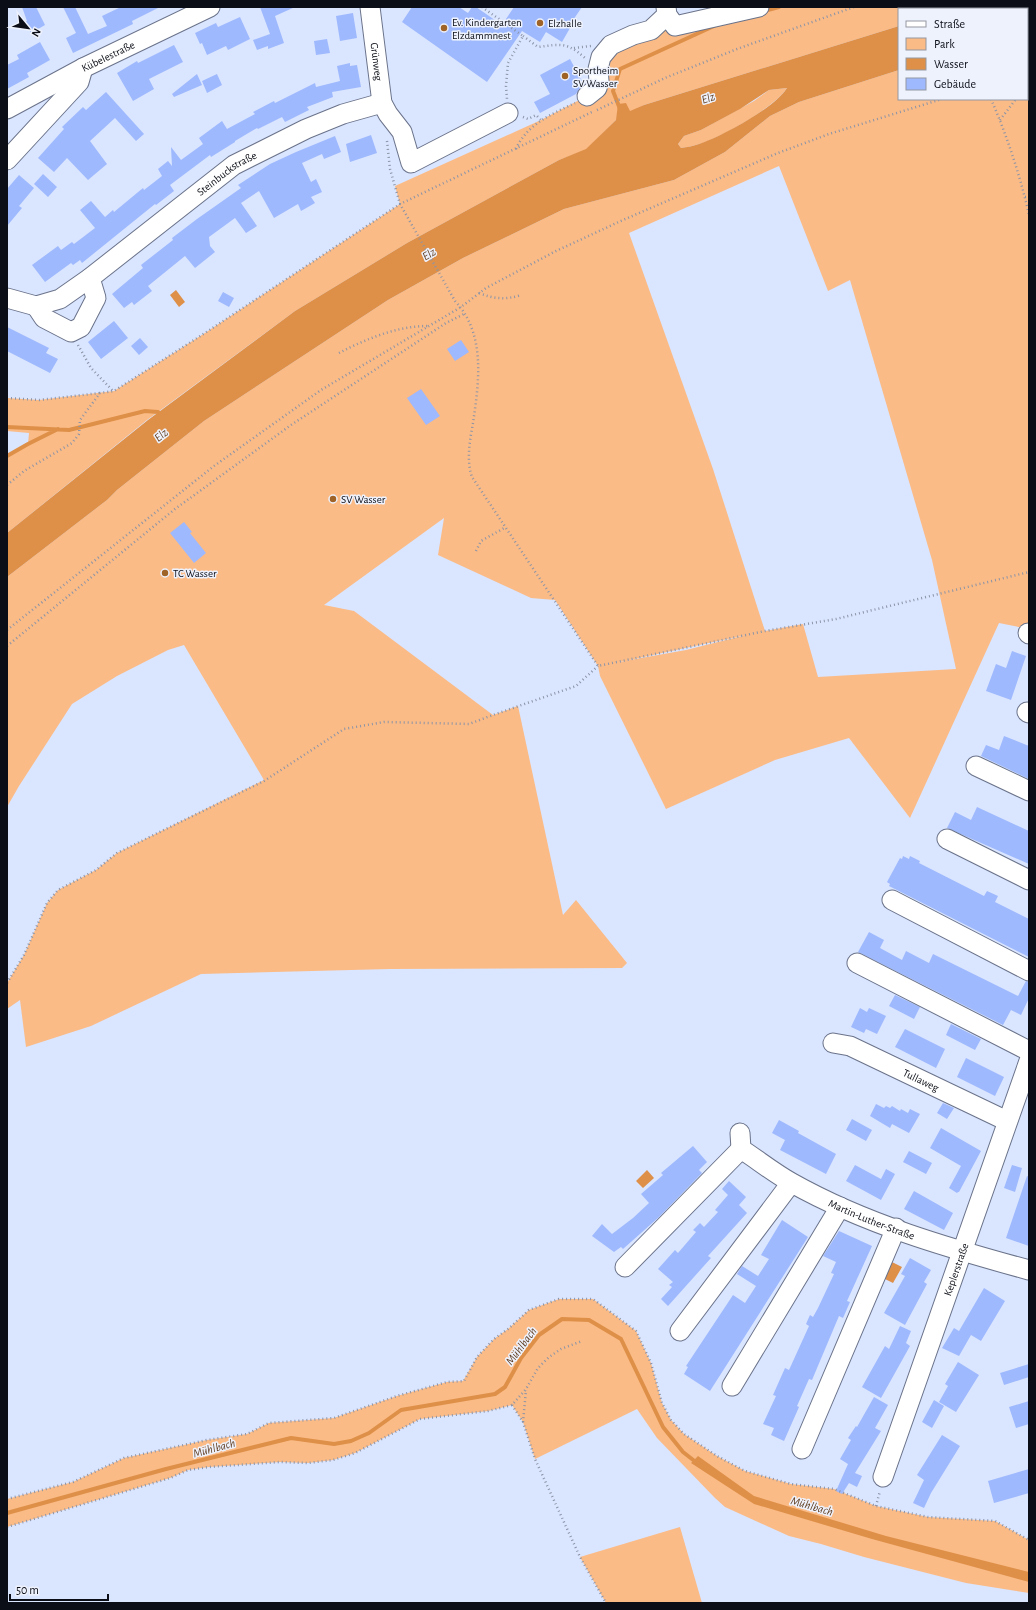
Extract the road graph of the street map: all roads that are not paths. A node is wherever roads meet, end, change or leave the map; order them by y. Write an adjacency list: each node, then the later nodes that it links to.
1 (210, 7): 5 (street, Kübelestraße)
2 (370, 7): 8 (street, Grünweg)
3 (759, 7): 4 (street)
4 (667, 11): 6 (street)
5 (83, 68): 7 (street, Kübelestraße); 10 (street)
6 (587, 96)
7 (7, 108)
8 (385, 109): 9 (street); 11 (street, Steinbuckstraße)
9 (508, 113)
10 (7, 160)
11 (90, 278): 13 (street, Steinbuckstraße); 13 (street)
12 (7, 298): 13 (street)
13 (36, 306)
14 (976, 766): 15 (street)
15 (1029, 791)
16 (946, 839): 17 (street)
17 (1029, 880)
18 (892, 900): 20 (street)
19 (857, 963): 22 (street)
20 (1029, 972)
21 (833, 1042): 24 (street, Tullaweg)
22 (1029, 1051)
23 (1029, 1061): 24 (street, Keplerstraße)
24 (1007, 1121): 28 (street, Keplerstraße)
25 (791, 1182): 26 (street, Martin-Luther-Straße); 29 (street, Martin-Luther-Straße); 31 (street)
26 (840, 1207): 27 (street, Martin-Luther-Straße); 32 (street)
27 (896, 1228): 28 (street, Martin-Luther-Straße); 33 (street)
28 (962, 1252): 30 (street, Martin-Luther-Straße); 34 (street, Keplerstraße)
29 (625, 1267)
30 (1029, 1270)
31 (680, 1330)
32 (732, 1386)
33 (802, 1449)
34 (883, 1477)

